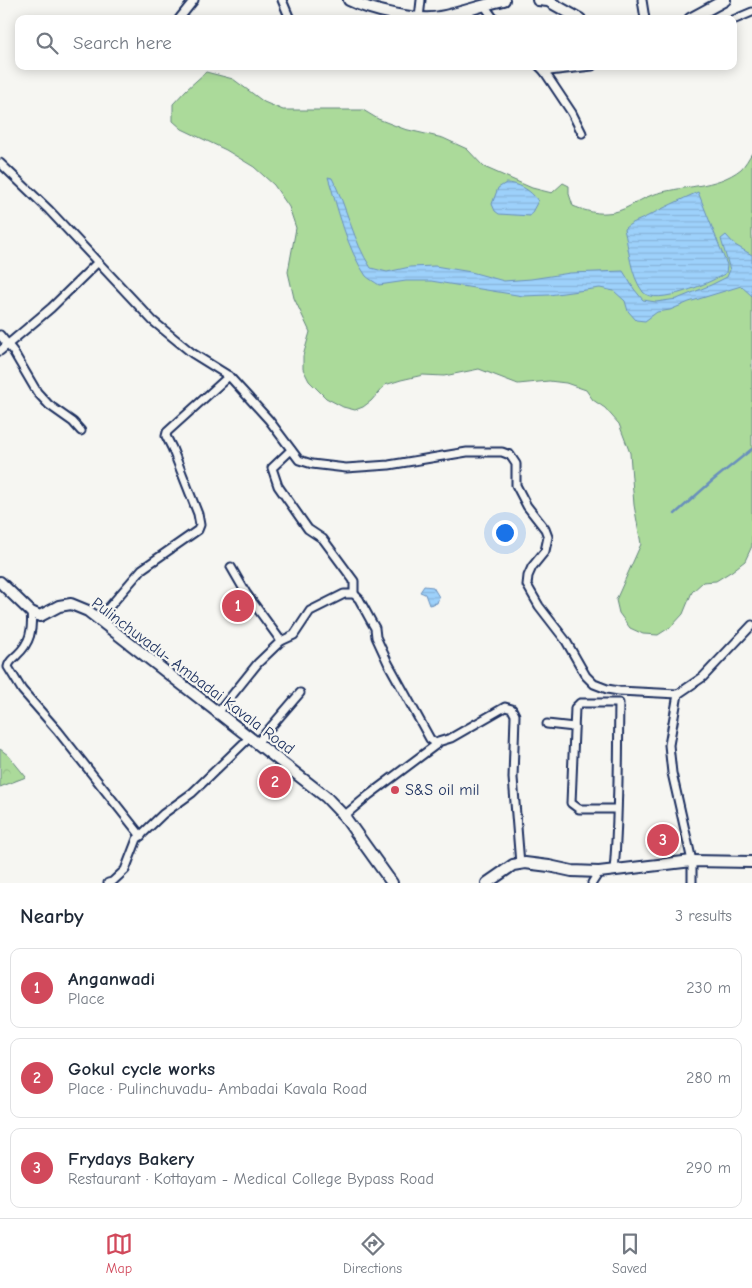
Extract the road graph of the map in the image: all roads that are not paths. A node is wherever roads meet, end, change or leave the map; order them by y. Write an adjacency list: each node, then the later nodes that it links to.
1 (194, 0): 11 (street)
2 (282, 0): 12 (street)
3 (421, 0): 14 (street)
4 (504, 0): 9 (main road)
5 (538, 0): 17 (main road)
6 (642, 0): 18 (street)
7 (725, 0): 19 (main road)
8 (353, 1): 13 (main road)
9 (484, 5): 15 (main road); 16 (street)
10 (752, 12): 20 (street)
11 (182, 15)
12 (288, 15)
13 (405, 15)
14 (419, 15)
15 (449, 15)
16 (491, 15)
17 (573, 15)
18 (644, 15)
19 (697, 15)
20 (737, 18)
21 (543, 70): 22 (street)
22 (582, 133)
23 (0, 163): 24 (street)
24 (97, 263): 26 (street); 28 (street)
25 (0, 334): 26 (street)
26 (7, 344): 27 (street); 29 (street)
27 (0, 351)
28 (229, 376): 30 (street); 35 (street)
29 (80, 431)
30 (291, 450): 33 (street); 39 (street)
31 (230, 567): 37 (street)
32 (0, 582): 34 (main road)
33 (354, 594): 37 (street); 44 (street)
34 (31, 612): 35 (main road, Pulinchuvadu- Ambadai Kavala Road); 47 (street)
35 (98, 620): 40 (main road, Pulinchuvadu- Ambadai Kavala Road)
36 (752, 625): 39 (street)
37 (281, 641): 40 (street)
38 (300, 693): 43 (street)
39 (678, 694): 48 (street)
40 (217, 714): 43 (main road, Pulinchuvadu- Ambadai Kavala Road)
41 (547, 724): 42 (street)
42 (574, 726): 45 (street); 45 (street)
43 (253, 740): 46 (main road, Pulinchuvadu- Ambadai Kavala Road); 47 (street)
44 (437, 744): 46 (street); 50 (street)
45 (618, 809): 51 (street)
46 (344, 816): 54 (main road, Pulinchuvadu- Ambadai Kavala Road)
47 (140, 836): 53 (street)
48 (692, 861): 49 (main road); 51 (main road); 57 (street)
49 (752, 862)
50 (520, 864): 52 (main road); 55 (main road)
51 (614, 870): 52 (main road)
52 (599, 872): 56 (street)
53 (108, 883)
54 (392, 883)
55 (487, 883)
56 (592, 883)
57 (692, 883)

